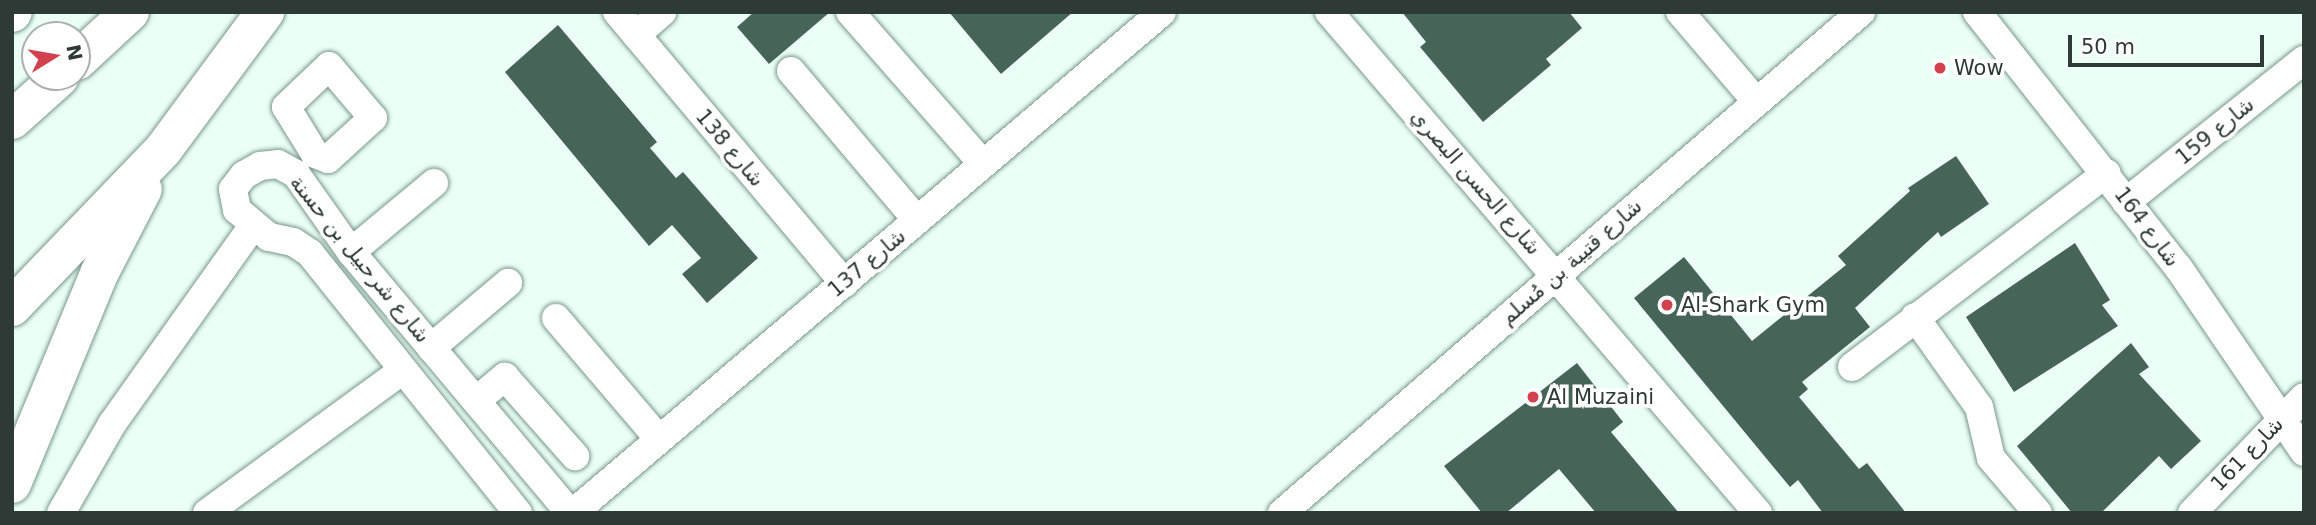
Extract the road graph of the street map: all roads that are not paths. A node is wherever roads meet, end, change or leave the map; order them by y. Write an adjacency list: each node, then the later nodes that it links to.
1 (130, 12): 12 (highway)
2 (265, 12): 18 (highway)
3 (617, 12): 11 (street, شارع 138)
4 (662, 12): 11 (street)
5 (850, 12): 20 (street)
6 (1162, 12): 20 (street, شارع 137)
7 (1329, 12): 28 (street, شارع الحسن البصري)
8 (1680, 12): 16 (street)
9 (1861, 12): 16 (street, شارع قتيبة بن مُسلم)
10 (1977, 12): 21 (street, شارع 164)
11 (636, 35): 30 (street, شارع 138)
12 (91, 48)
13 (2304, 60): 24 (street, شارع 159)
14 (791, 71): 25 (street)
15 (44, 91): 17 (highway)
16 (1757, 102): 28 (street, شارع قتيبة بن مُسلم)
17 (12, 120)
18 (163, 150): 31 (highway); 43 (highway)
19 (315, 154): 22 (street)
20 (983, 164): 25 (street, شارع 137)
21 (2107, 173): 24 (street, شارع 164); 32 (street)
22 (296, 174): 26 (street, شارع شرحبيل بن حسنة); 27 (street, شارع شرحبيل بن حسنة)
23 (434, 183): 27 (street)
24 (2126, 202): 39 (street, شارع 164)
25 (917, 220): 30 (street, شارع 137)
26 (252, 227): 36 (street, شارع شرحبيل بن حسنة); 45 (street)
27 (351, 253): 34 (street, شارع شرحبيل بن حسنة)
28 (1556, 275): 44 (street, شارع قتيبة بن مُسلم); 49 (street, شارع الحسن البصري)
29 (509, 283): 34 (street)
30 (844, 283): 40 (street, شارع 137)
31 (12, 307)
32 (1915, 317): 35 (street); 50 (street)
33 (556, 318): 40 (street)
34 (431, 348): 38 (street, شارع شرحبيل بن حسنة)
35 (1852, 367)
36 (402, 371): 46 (street); 47 (street, شارع شرحبيل بن حسنة)
37 (2304, 397): 39 (street, شارع 161)
38 (476, 401): 42 (street); 48 (street, شارع شرحبيل بن حسنة)
39 (2281, 418): 41 (street, شارع 164); 51 (street, شارع 161)
40 (659, 439): 48 (street, شارع 137)
41 (2304, 452)
42 (575, 456)
43 (12, 484)
44 (1298, 508)
45 (61, 513)
46 (207, 513)
47 (518, 513)
48 (571, 513)
49 (1758, 513)
50 (2038, 513)
51 (2192, 513)

